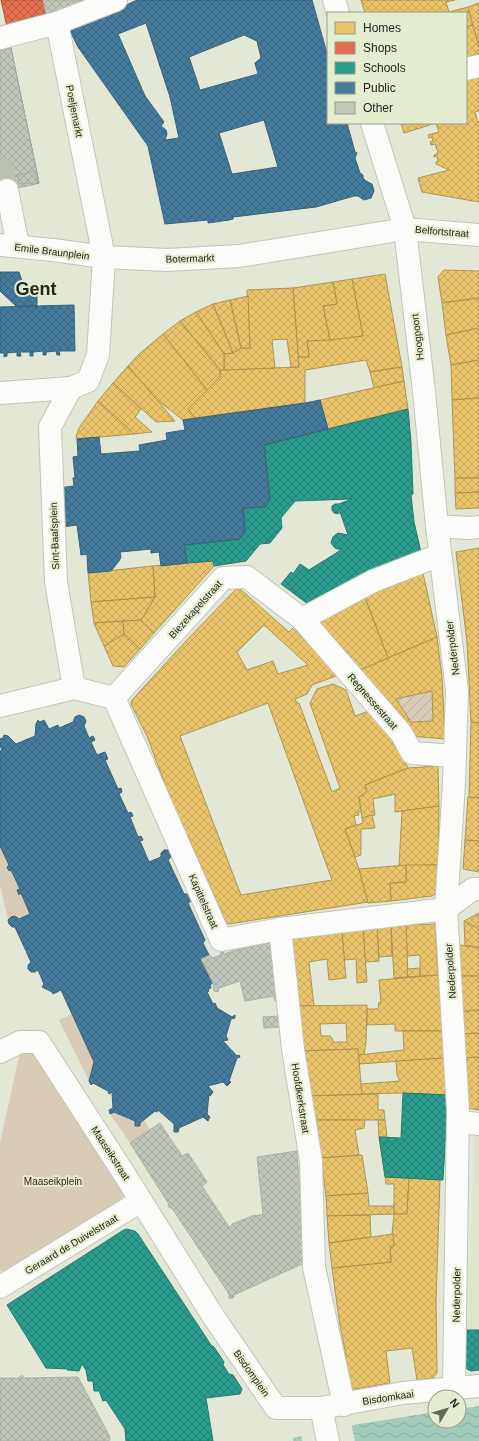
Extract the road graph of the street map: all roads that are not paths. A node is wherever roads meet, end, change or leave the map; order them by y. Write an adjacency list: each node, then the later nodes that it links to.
1 (116, 0): 4 (street)
2 (334, 0): 3 (street)
3 (338, 12)
4 (57, 23): 5 (street); 13 (street, Poeljemarkt)
5 (0, 38)
6 (479, 66): 7 (street)
7 (467, 69)
8 (372, 124): 10 (street, Hoogpoort)
9 (7, 190): 12 (street)
10 (405, 229): 11 (street, Belfortstraat); 13 (street, Botermarkt); 16 (street, Hoogpoort)
11 (479, 234)
12 (9, 246): 13 (street, Emile Braunplein)
13 (104, 257): 14 (street)
14 (77, 386): 15 (street); 20 (street, Sint-Baafsplein)
15 (0, 393)
16 (437, 526): 17 (street); 18 (street, Hoogpoort)
17 (479, 527)
18 (440, 555): 19 (street); 23 (street, Nederpolder)
19 (302, 619): 21 (street, Biezekapelstraat); 23 (street, Regnessestraat)
20 (74, 688): 21 (street); 22 (street)
21 (114, 698): 26 (street, Kapittelstraat)
22 (0, 706)
23 (455, 756): 25 (street, Nederpolder)
24 (479, 889): 25 (street)
25 (446, 909): 26 (street, Kapittelstraat); 28 (street, Nederpolder)
26 (280, 929): 34 (street, Hoofdkerkstraat)
27 (0, 1052): 29 (street, Maaseikstraat)
28 (469, 1123): 33 (street, Nederpolder)
29 (141, 1201): 30 (street, Geraard de Duivelstraat); 31 (street, Maaseikstraat)
30 (0, 1287)
31 (203, 1300): 35 (street, Bisdomplein)
32 (479, 1386): 33 (street, Bisdomkaai)
33 (454, 1388): 34 (street, Bisdomkaai)
34 (344, 1405): 35 (street, Bisdomplein)
35 (325, 1424)

